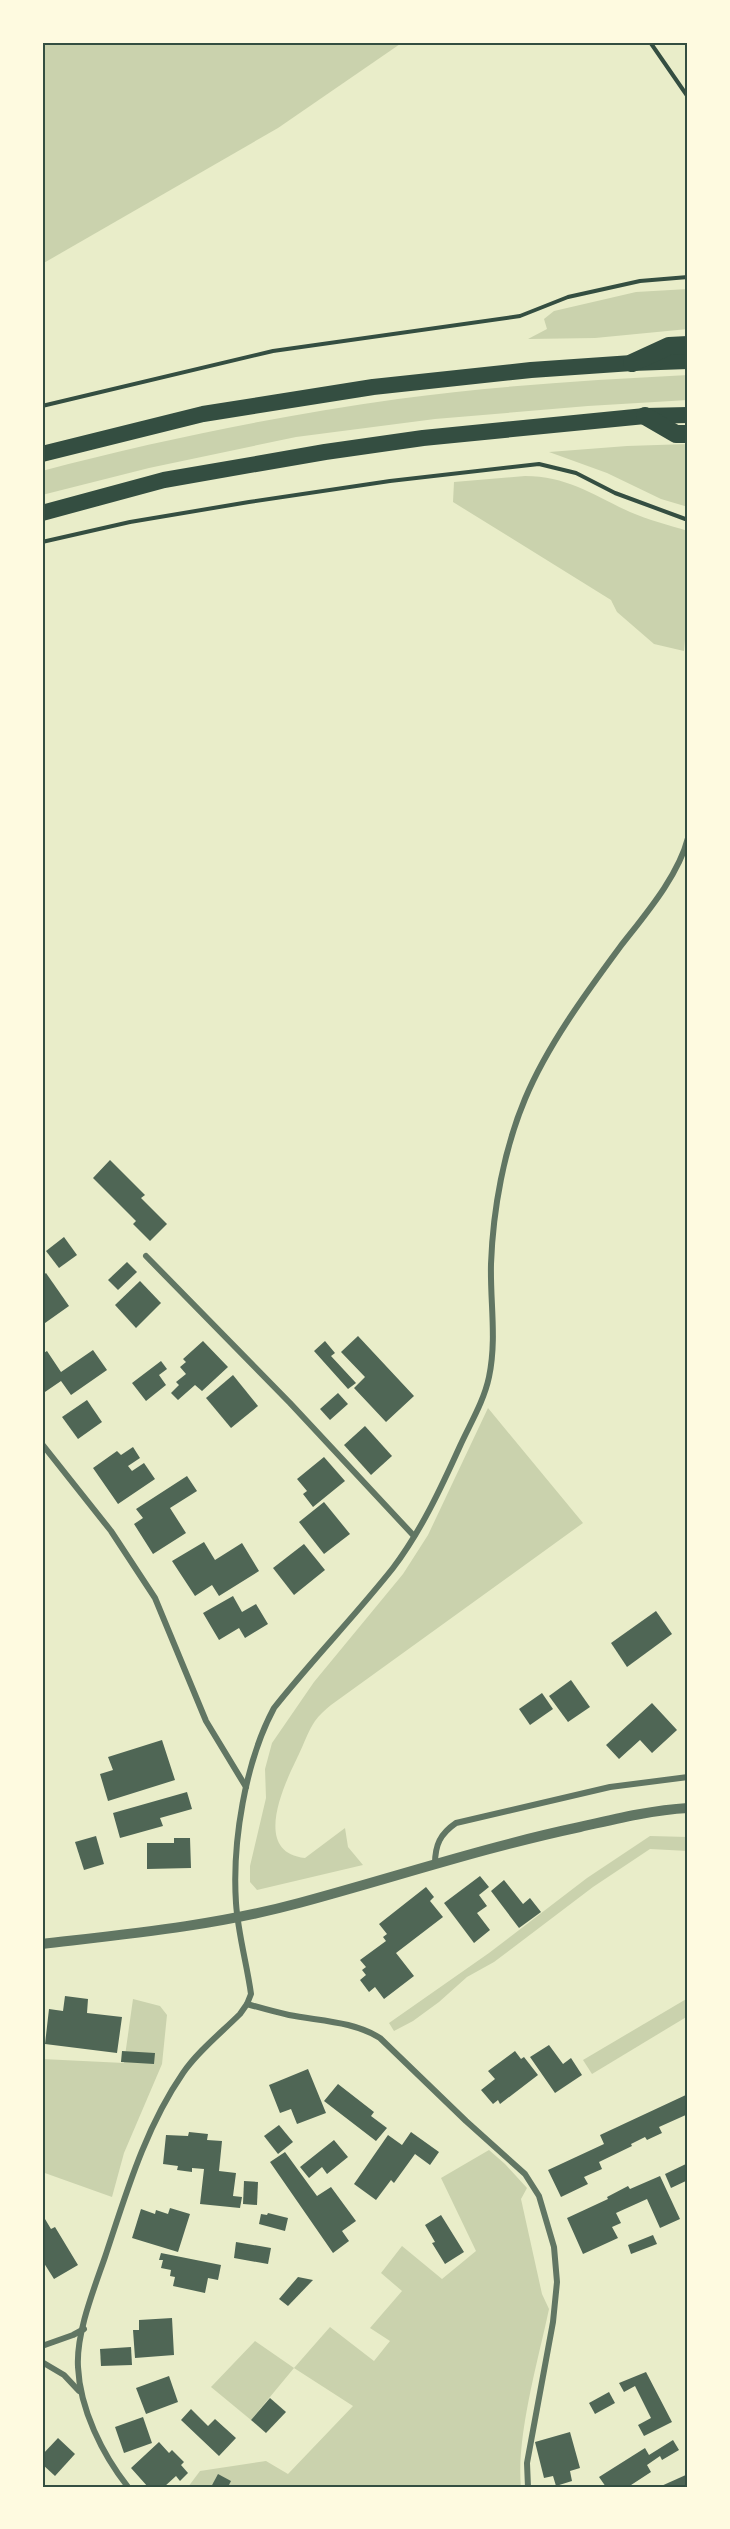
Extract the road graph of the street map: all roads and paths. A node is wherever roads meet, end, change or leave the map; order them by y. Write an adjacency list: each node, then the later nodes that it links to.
1 (650, 42): 2 (path)
2 (688, 97)
3 (688, 277): 7 (path)
4 (688, 345): 6 (highway)
5 (688, 361): 6 (highway)
6 (632, 363): 11 (highway)
7 (42, 406)
8 (645, 416): 9 (highway); 10 (highway); 12 (highway)
9 (688, 416)
10 (688, 434)
11 (42, 454)
12 (42, 513)
13 (688, 520): 14 (path)
14 (42, 542)
15 (688, 838): 18 (street)
16 (146, 1256): 18 (street)
17 (42, 1444): 20 (street)
18 (414, 1536): 20 (street)
19 (688, 1777): 22 (street)
20 (246, 1787): 23 (street)
21 (688, 1808): 22 (street)
22 (435, 1864): 23 (street)
23 (238, 1918): 24 (street); 25 (street)
24 (42, 1944)
25 (247, 2004): 26 (street); 31 (street)
26 (84, 2329): 27 (street); 29 (street)
27 (42, 2346)
28 (42, 2362): 29 (street)
29 (81, 2392): 30 (street)
30 (128, 2487)
31 (528, 2487)

